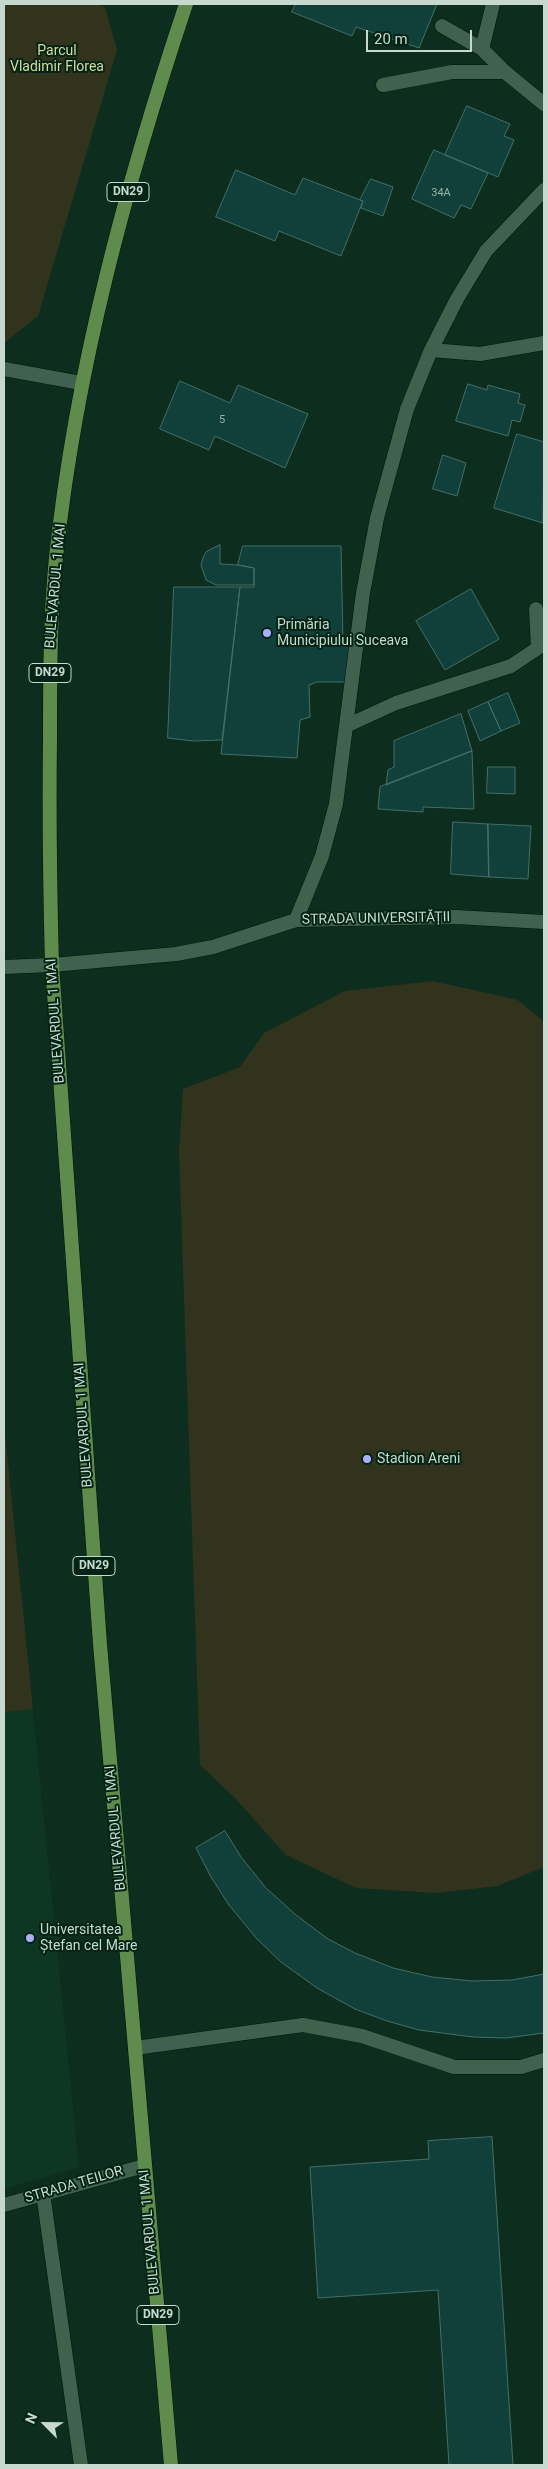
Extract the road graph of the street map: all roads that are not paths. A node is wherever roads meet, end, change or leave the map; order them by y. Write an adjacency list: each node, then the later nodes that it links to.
1 (186, 4): 12 (main road, DN29)
2 (493, 4): 4 (street)
3 (442, 26): 4 (street)
4 (482, 49): 5 (street)
5 (505, 72): 6 (street); 7 (street)
6 (384, 85)
7 (544, 104)
8 (544, 190): 10 (street)
9 (544, 343): 10 (street)
10 (431, 350): 14 (street)
11 (4, 369): 12 (street)
12 (81, 384): 17 (main road, BULEVARDUL 1 MAI / DN29)
13 (536, 609): 14 (street)
14 (346, 726): 15 (street)
15 (296, 920): 16 (street, STRADA UNIVERSITĂȚII); 17 (street, STRADA UNIVERSITĂȚII)
16 (544, 922)
17 (52, 965): 18 (street, STRADA UNIVERSITĂȚII); 19 (main road, BULEVARDUL 1 MAI / DN29)
18 (4, 967)
19 (135, 2048): 20 (street); 21 (main road, BULEVARDUL 1 MAI / DN29)
20 (544, 2060)
21 (144, 2166): 22 (street, STRADA TEILOR); 25 (main road, BULEVARDUL 1 MAI / DN29)
22 (43, 2193): 23 (street, STRADA TEILOR); 24 (street)
23 (4, 2205)
24 (81, 2465)
25 (171, 2465)

